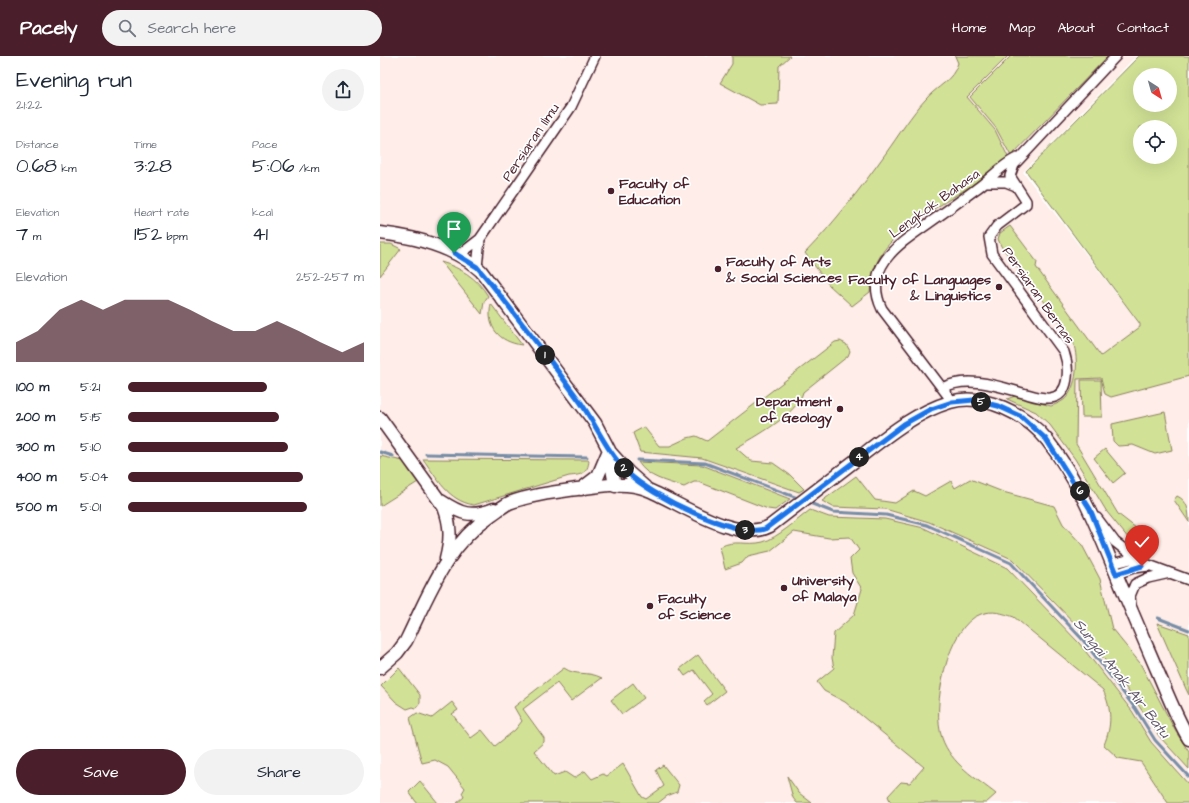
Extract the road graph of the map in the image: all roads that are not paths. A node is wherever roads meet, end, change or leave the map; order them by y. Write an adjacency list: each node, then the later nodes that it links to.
1 (595, 56): 7 (street, Persiaran Ilmu)
2 (1116, 56): 3 (street, Persiaran Bernas)
3 (1020, 157): 4 (street, Lengkok Bahasa); 5 (street, Persiaran Bernas)
4 (987, 182): 5 (street); 10 (street, Lengkok Bahasa)
5 (1016, 186): 10 (street, Persiaran Bernas)
6 (380, 233): 8 (street)
7 (480, 239): 8 (street, Persiaran Ilmu); 9 (street, Persiaran Ilmu)
8 (454, 253): 9 (street)
9 (477, 267): 13 (street)
10 (942, 388): 11 (street, Lengkok Bahasa)
11 (952, 402): 16 (street); 19 (street)
12 (380, 418): 17 (street)
13 (609, 450): 14 (street); 15 (street); 16 (street)
14 (615, 486): 15 (street); 16 (street)
15 (581, 489): 18 (street)
16 (647, 490)
17 (440, 501): 18 (street); 20 (street)
18 (508, 504): 20 (street)
19 (1090, 509): 21 (street); 23 (street)
20 (446, 560): 27 (street)
21 (1141, 561): 22 (street); 23 (street)
22 (1150, 566): 23 (street); 24 (street)
23 (1114, 569): 26 (street)
24 (1170, 573): 25 (street); 26 (street)
25 (1189, 580)
26 (1132, 610): 28 (street)
27 (380, 668)
28 (1189, 739)

